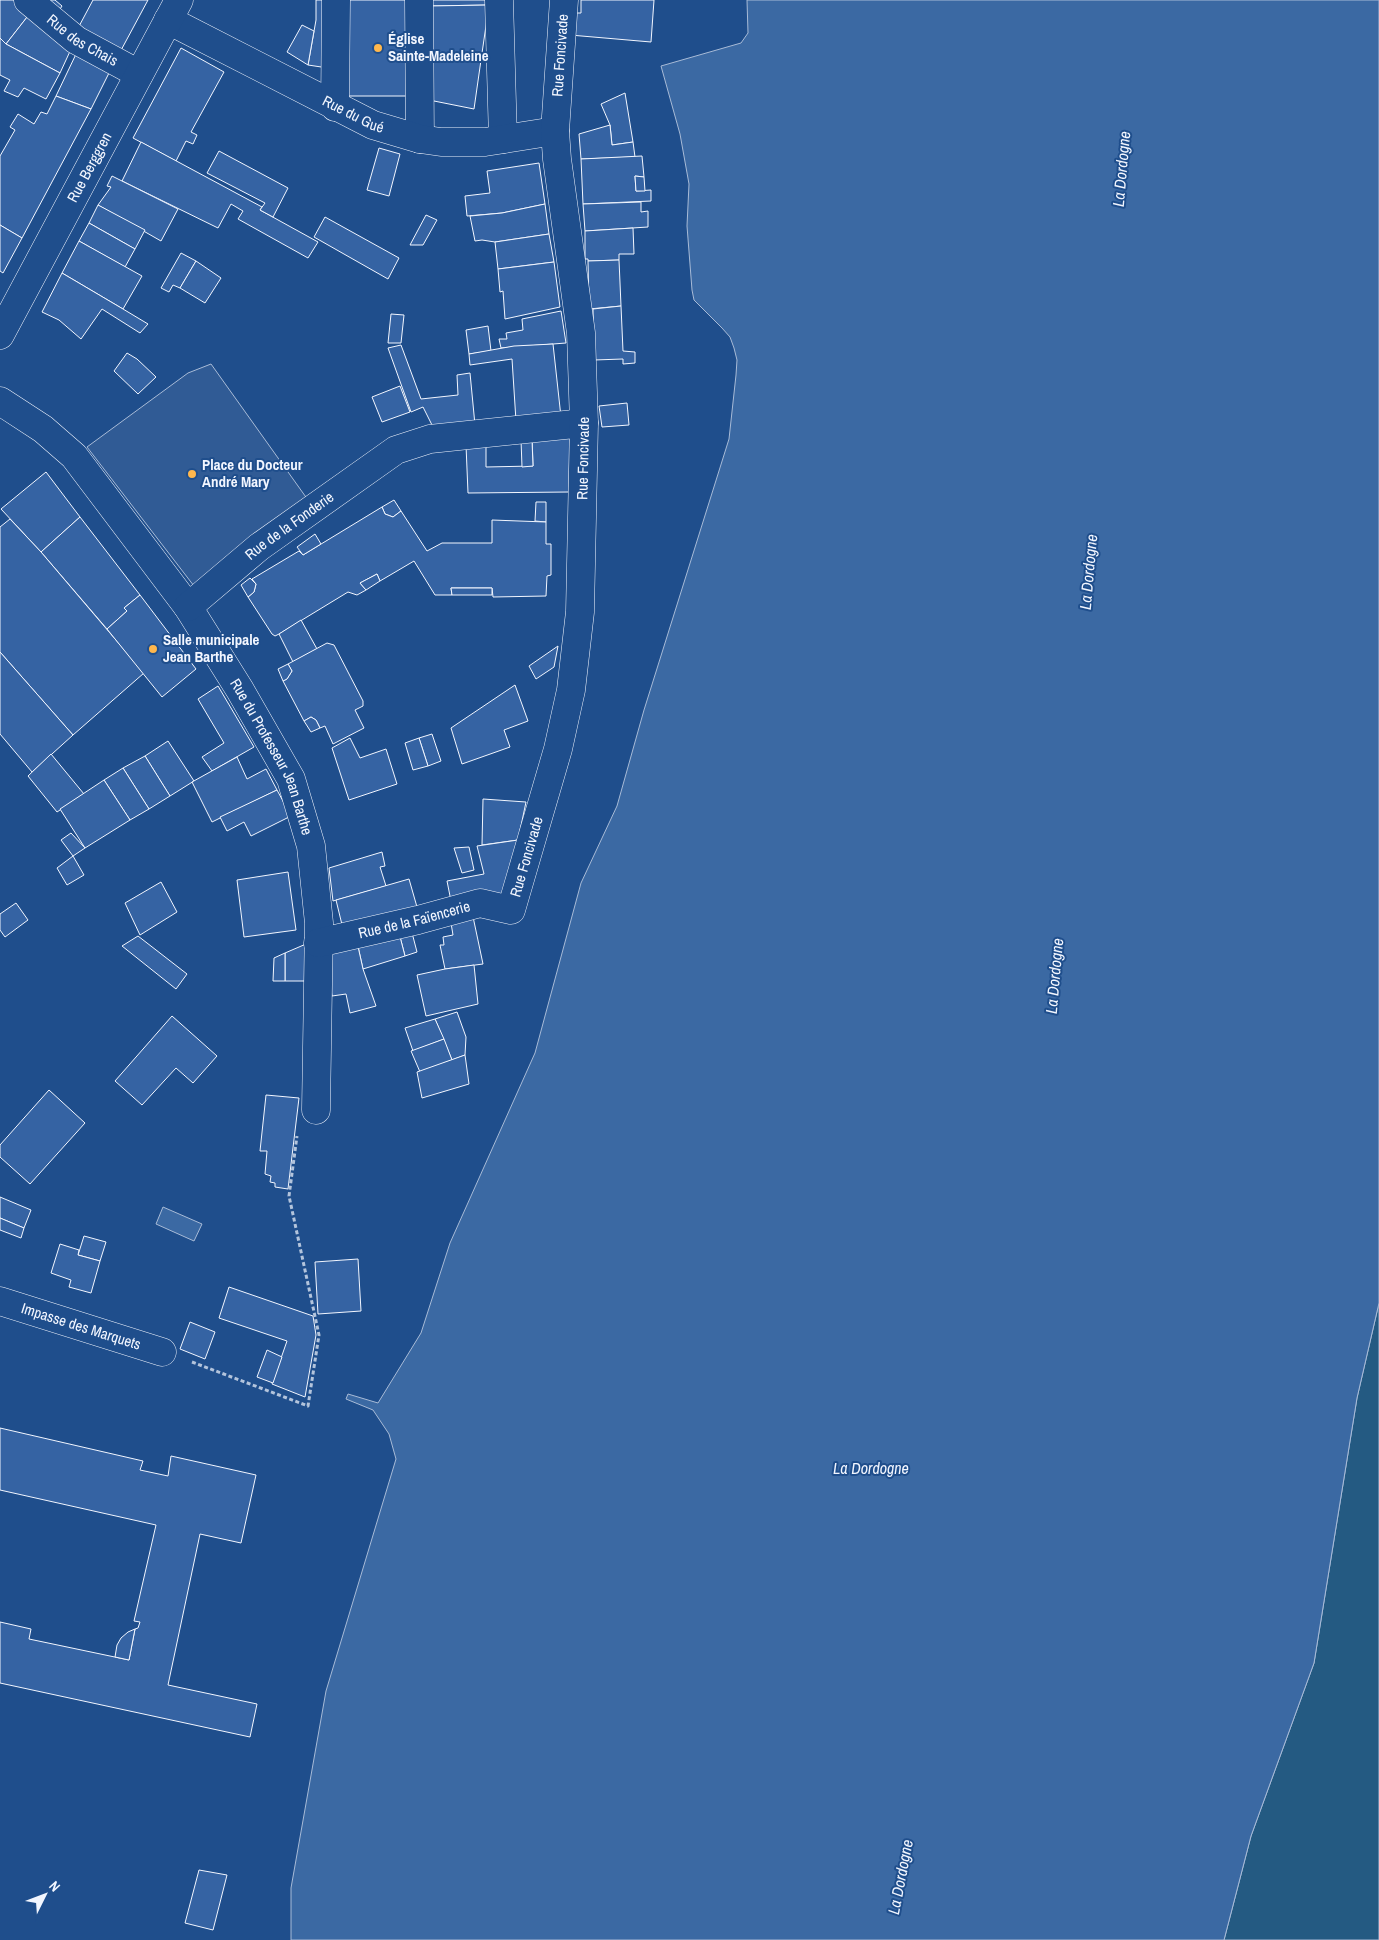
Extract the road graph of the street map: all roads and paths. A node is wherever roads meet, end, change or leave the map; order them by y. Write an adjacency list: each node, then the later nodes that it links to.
1 (28, 0): 7 (street, Rue des Chais)
2 (336, 0): 8 (street)
3 (419, 0): 10 (street)
4 (499, 0): 11 (street)
5 (564, 0): 9 (street, Rue Foncivade)
6 (173, 10): 7 (street, Rue Berggren); 8 (street, Rue du Gué)
7 (139, 74): 12 (street, Rue Berggren)
8 (335, 107): 10 (street, Rue du Gué)
9 (556, 131): 11 (street, Rue du Gué); 14 (street, Rue Foncivade)
10 (420, 139): 11 (street, Rue du Gué)
11 (502, 139)
12 (0, 335)
13 (0, 401): 15 (street, Rue du Professeur Jean Barthe)
14 (584, 423): 15 (street, Rue de la Fonderie); 16 (street, Rue Foncivade)
15 (188, 607): 17 (street, Rue du Professeur Jean Barthe)
16 (511, 910): 17 (street, Rue de la Faïencerie)
17 (318, 943): 18 (street, Rue du Professeur Jean Barthe)
18 (316, 1110): 20 (path)
19 (0, 1301): 20 (street, Impasse des Marquets)
20 (162, 1352)

